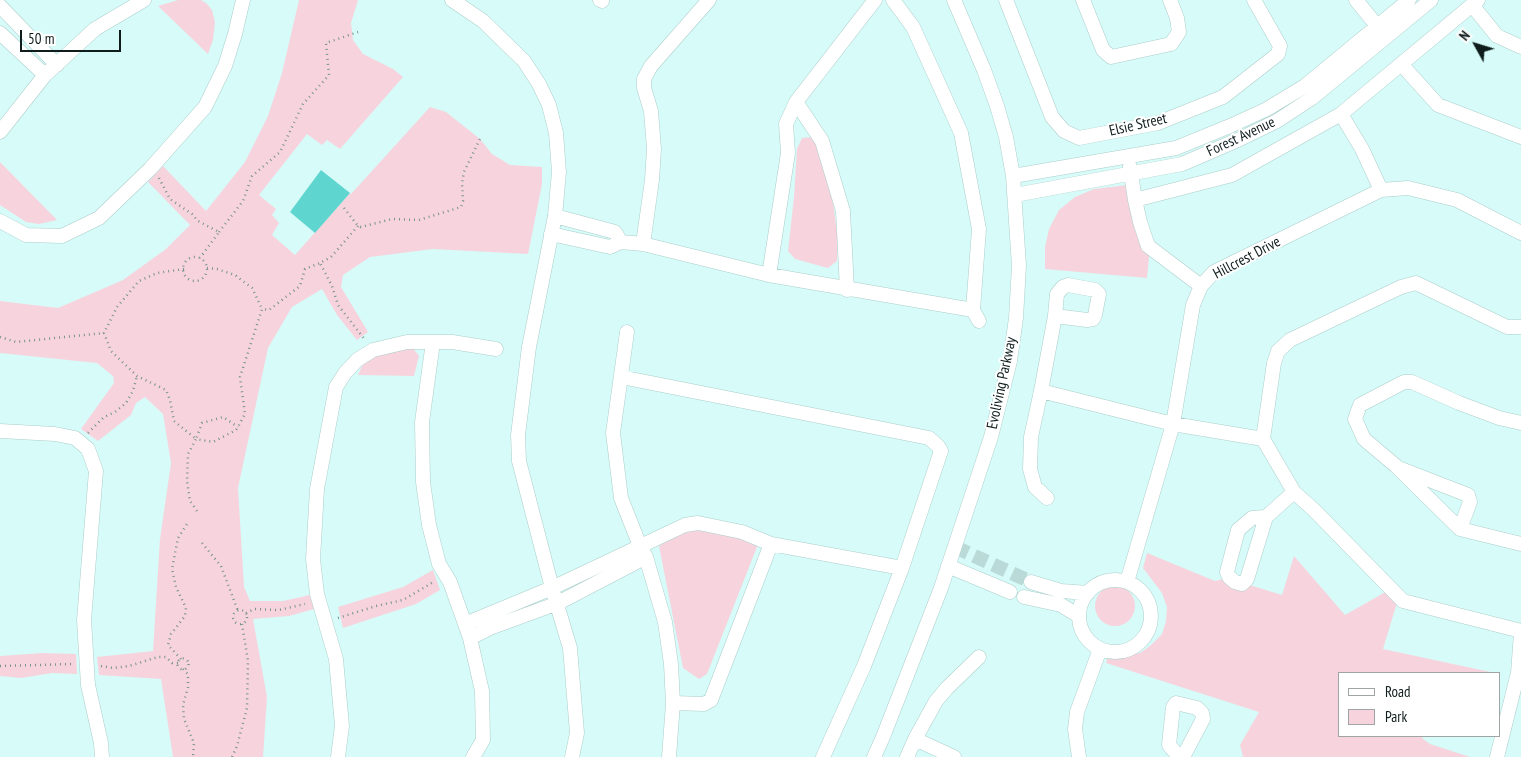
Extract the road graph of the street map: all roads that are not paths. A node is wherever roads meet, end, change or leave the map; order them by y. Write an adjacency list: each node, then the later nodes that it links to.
1 (144, 0): 20 (street)
2 (243, 0): 34 (street)
3 (452, 0): 33 (street)
4 (709, 0): 38 (street)
5 (875, 0): 23 (street)
6 (893, 0): 41 (street)
7 (954, 0): 29 (street, Evoliving Parkway)
8 (1006, 0): 11 (street, Elsie Street)
9 (1083, 0): 10 (street)
10 (1170, 0)
11 (1254, 0)
12 (1356, 0): 17 (street)
13 (1409, 0): 17 (street, Forest Avenue)
14 (1431, 0): 17 (street, Forest Avenue)
15 (1475, 3): 19 (street); 21 (street)
16 (0, 6): 20 (street)
17 (1382, 32): 27 (street, Forest Avenue); 28 (street, Forest Avenue)
18 (0, 34): 22 (street)
19 (1521, 48)
20 (57, 65): 22 (street)
21 (1402, 65): 24 (street); 26 (street)
22 (45, 75): 25 (street)
23 (796, 102): 39 (street); 41 (street)
24 (1341, 114): 30 (street); 32 (street)
25 (0, 132)
26 (1521, 137)
27 (1128, 157): 28 (street); 29 (street, Forest Avenue)
28 (1130, 174): 31 (street, Forest Avenue); 32 (street)
29 (1014, 176): 31 (street, Evoliving Parkway)
30 (1381, 190): 36 (street, Hillcrest Drive); 40 (street, Hillcrest Drive)
31 (1015, 195): 61 (street, Evoliving Parkway)
32 (1135, 200): 40 (street)
33 (555, 216): 35 (street); 37 (street)
34 (0, 221)
35 (552, 234): 37 (street); 65 (street)
36 (1521, 234)
37 (621, 242): 38 (street)
38 (643, 244): 39 (street)
39 (770, 275): 41 (street)
40 (1201, 286): 50 (street, Hillcrest Drive)
41 (847, 290)
42 (1054, 316): 48 (street)
43 (1521, 327): 52 (street)
44 (627, 332): 47 (street)
45 (433, 342): 46 (street); 71 (street); 79 (street)
46 (496, 349)
47 (621, 377): 60 (street); 62 (street)
48 (1041, 391): 50 (street); 55 (street)
49 (1521, 423): 53 (street)
50 (1173, 424): 52 (street); 64 (street, Hillcrest Drive)
51 (0, 431): 78 (street)
52 (1263, 439): 54 (street)
53 (1396, 466): 57 (street); 57 (street)
54 (1294, 492): 56 (street); 72 (street)
55 (1047, 498)
56 (1266, 517)
57 (1460, 530): 59 (street)
58 (771, 544): 60 (street); 62 (street); 76 (street)
59 (1521, 544)
60 (643, 551): 65 (street); 69 (street); 76 (street)
61 (948, 566): 66 (street); 84 (street, Evoliving Parkway)
62 (902, 568): 83 (street)
63 (1032, 582): 67 (street)
64 (1128, 582): 67 (street); 74 (street)
65 (552, 588): 69 (street); 71 (street)
66 (1010, 592)
67 (1088, 593): 70 (street)
68 (1024, 597): 70 (street)
69 (558, 603): 73 (street); 81 (street)
70 (1079, 616): 74 (street)
71 (465, 624): 73 (street)
72 (1521, 632): 90 (street)
73 (470, 638): 80 (street)
74 (1100, 649): 87 (street)
75 (979, 657): 77 (street)
76 (672, 703): 82 (street)
77 (915, 739): 85 (street); 86 (street)
78 (102, 757)
79 (338, 757)
80 (473, 757)
81 (572, 757)
82 (669, 757)
83 (823, 757)
84 (874, 757)
85 (907, 757)
86 (954, 757)
87 (1079, 757)
88 (1179, 757): 89 (street)
89 (1183, 757)
90 (1498, 757)

